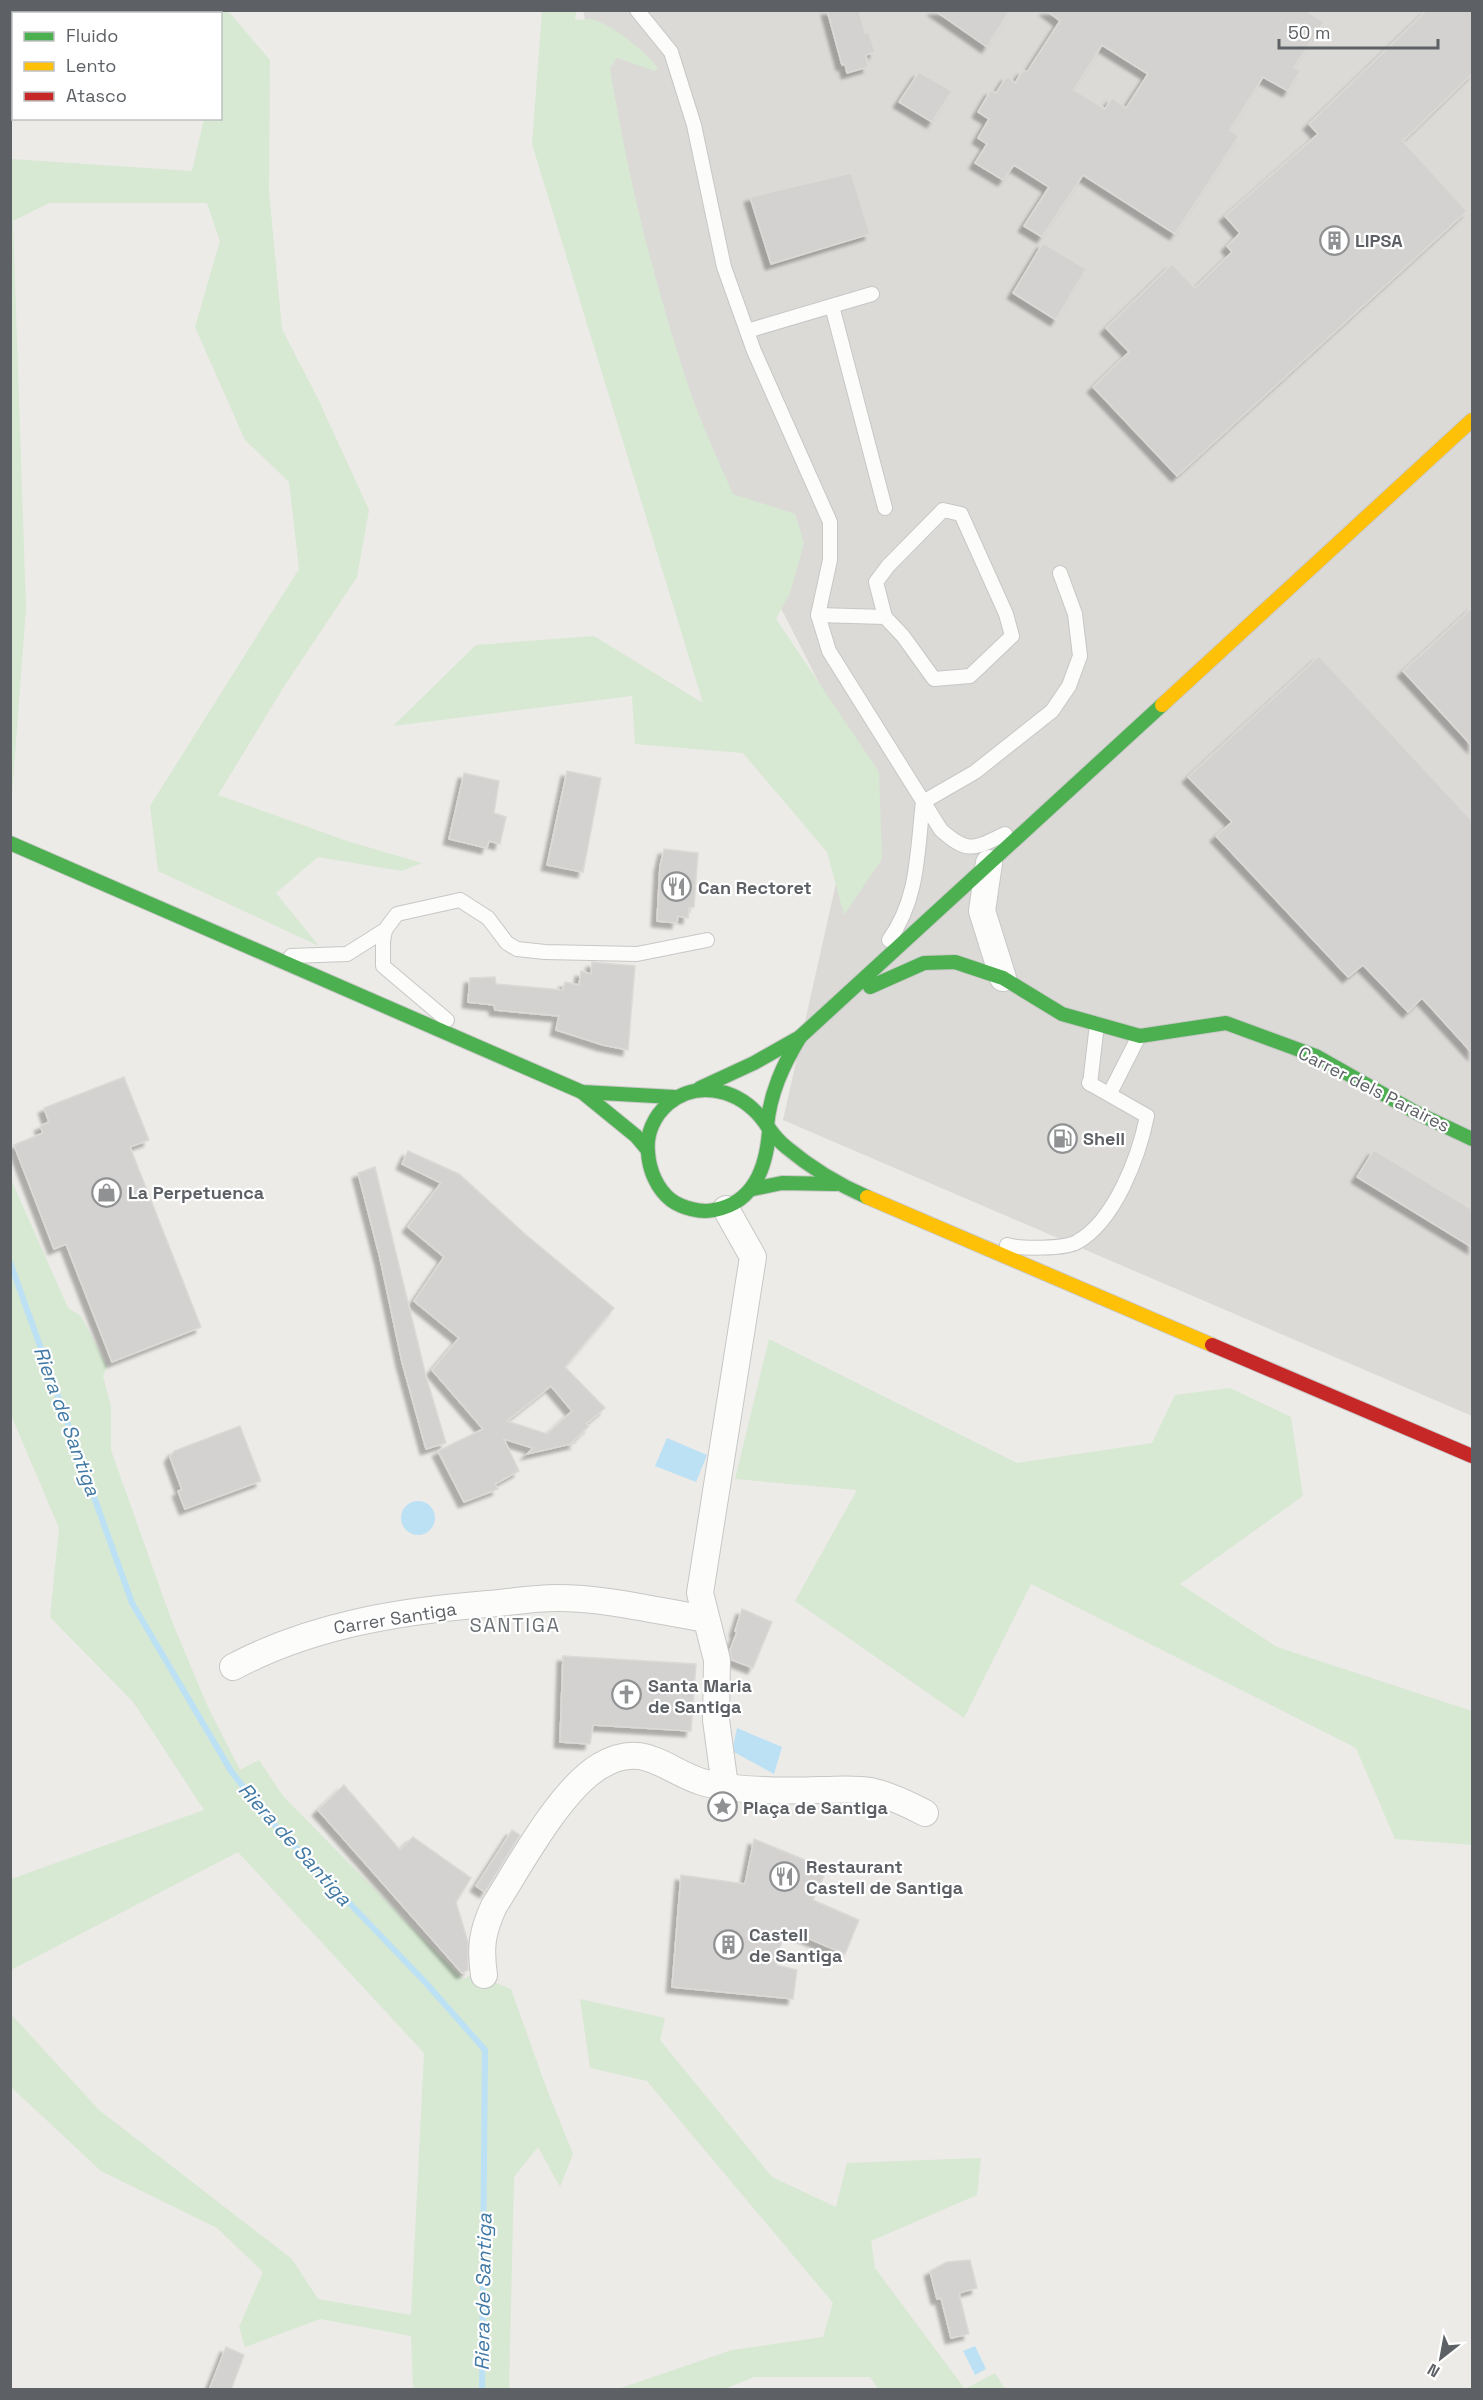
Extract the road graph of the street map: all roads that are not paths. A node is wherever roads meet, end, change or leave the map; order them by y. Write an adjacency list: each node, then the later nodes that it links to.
1 (637, 10): 4 (lane)
2 (872, 294): 3 (lane)
3 (832, 306): 4 (lane); 6 (lane)
4 (747, 331): 8 (lane)
5 (1473, 420): 11 (main road)
6 (885, 508)
7 (1060, 573): 10 (lane)
8 (819, 615): 9 (lane); 10 (lane)
9 (885, 617): 9 (lane)
10 (923, 802): 11 (lane); 18 (lane)
11 (1046, 811): 13 (main road)
12 (10, 843): 16 (main road)
13 (989, 863): 17 (street); 18 (main road)
14 (385, 930): 15 (lane); 16 (lane); 23 (lane)
15 (707, 940)
16 (274, 956): 23 (main road)
17 (1003, 978): 19 (main road, Carrer dels Paraires); 20 (main road, Carrer dels Paraires)
18 (856, 986): 19 (main road)
19 (826, 1012): 22 (main road)
20 (1097, 1024): 21 (main road, Carrer dels Paraires); 26 (lane)
21 (1140, 1036): 26 (lane); 29 (main road, Carrer dels Paraires)
22 (800, 1037): 24 (main road); 28 (main road)
23 (486, 1052): 25 (main road)
24 (700, 1088): 27 (main road); 28 (main road)
25 (582, 1092): 27 (main road); 30 (main road)
26 (1110, 1093): 34 (lane)
27 (674, 1097): 30 (main road)
28 (768, 1129): 31 (main road); 32 (main road)
29 (1473, 1139)
30 (646, 1148): 33 (main road)
31 (836, 1184): 32 (main road); 34 (main road)
32 (753, 1189): 33 (main road)
33 (726, 1209): 36 (street)
34 (937, 1227): 35 (main road)
35 (1473, 1456)
36 (706, 1619): 37 (street, Carrer Santiga); 38 (street)
37 (233, 1666)
38 (724, 1786): 39 (street); 40 (street)
39 (925, 1813)
40 (484, 1975)

